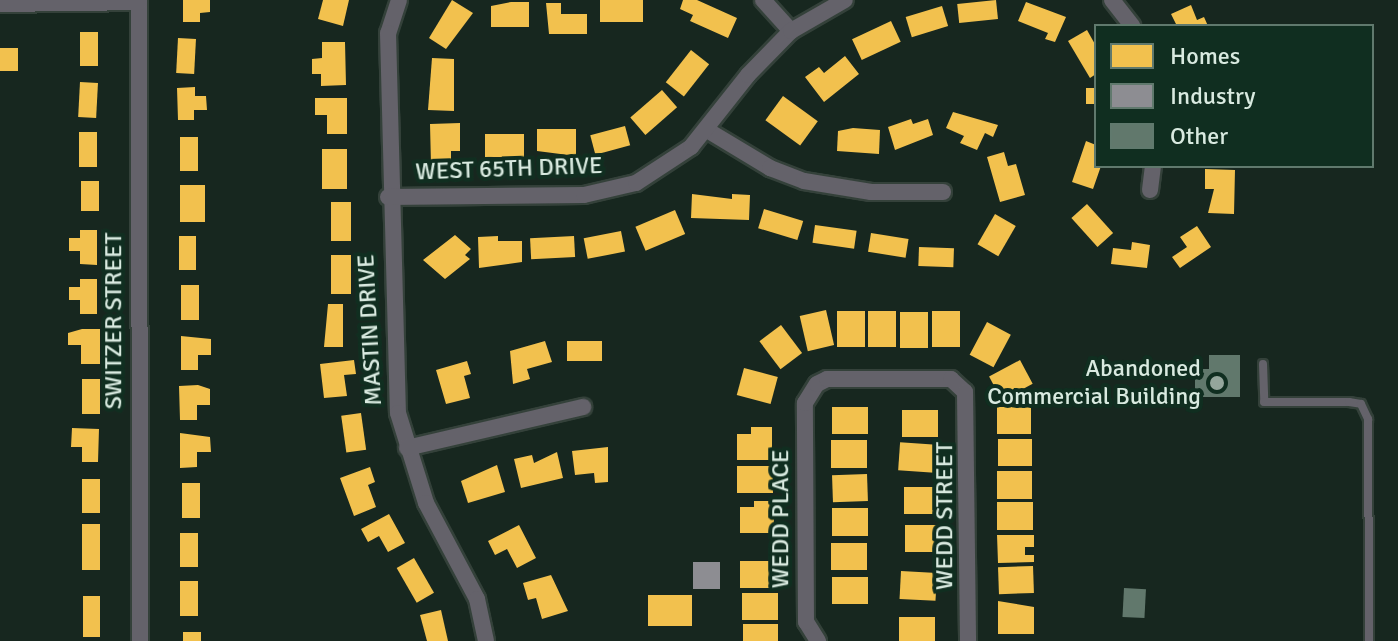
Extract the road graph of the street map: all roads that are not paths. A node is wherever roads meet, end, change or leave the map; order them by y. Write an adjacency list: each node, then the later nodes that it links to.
1 (763, 0): 8 (street)
2 (845, 0): 8 (street, WEST 65TH DRIVE)
3 (1112, 0): 7 (street)
4 (139, 1): 6 (street); 18 (street, SWITZER STREET)
5 (398, 1): 13 (street, MASTIN DRIVE)
6 (0, 4)
7 (1130, 24)
8 (791, 31): 9 (street, WEST 65TH DRIVE)
9 (707, 130): 12 (street); 13 (street, WEST 65TH DRIVE)
10 (1153, 168): 11 (street)
11 (1150, 190)
12 (943, 192)
13 (388, 197): 17 (street, MASTIN DRIVE)
14 (1263, 364): 22 (lane)
15 (808, 394): 20 (street, WEDD PLACE); 21 (street, WEDD STREET)
16 (583, 407): 17 (street)
17 (407, 448): 19 (street, MASTIN DRIVE)
18 (140, 641)
19 (486, 641)
20 (818, 641)
21 (968, 641)
22 (1369, 641)

